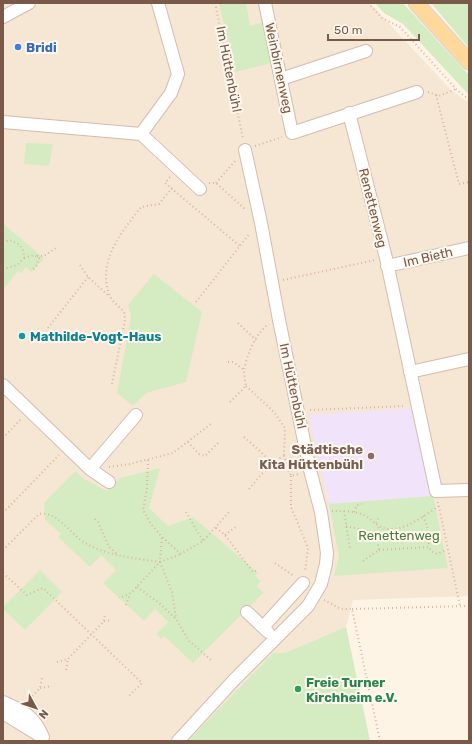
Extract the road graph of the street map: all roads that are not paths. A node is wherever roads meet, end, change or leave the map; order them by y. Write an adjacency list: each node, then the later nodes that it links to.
1 (29, 3): 5 (street)
2 (158, 3): 12 (street)
3 (265, 3): 8 (street, Weinbirnenweg)
4 (416, 3): 7 (main road)
5 (3, 18)
6 (366, 50): 8 (street)
7 (469, 62)
8 (281, 80): 10 (street, Weinbirnenweg)
9 (417, 92): 10 (street)
10 (349, 113): 16 (street, Renettenweg)
11 (3, 122): 12 (street)
12 (141, 134): 14 (street)
13 (245, 150): 27 (street, Im Hüttenbühl)
14 (200, 189)
15 (469, 248): 16 (street, Im Bieth)
16 (386, 262): 18 (street, Renettenweg)
17 (469, 359): 18 (street)
18 (410, 372): 23 (street, Renettenweg)
19 (3, 385): 21 (street)
20 (136, 415): 21 (street)
21 (90, 469): 22 (street)
22 (109, 482)
23 (469, 490)
24 (303, 583): 26 (street)
25 (247, 612): 26 (street)
26 (263, 627): 27 (street)
27 (275, 639): 31 (street, Im Hüttenbühl)
28 (3, 702): 30 (street)
29 (3, 713): 30 (street)
30 (46, 739)
31 (178, 741)

